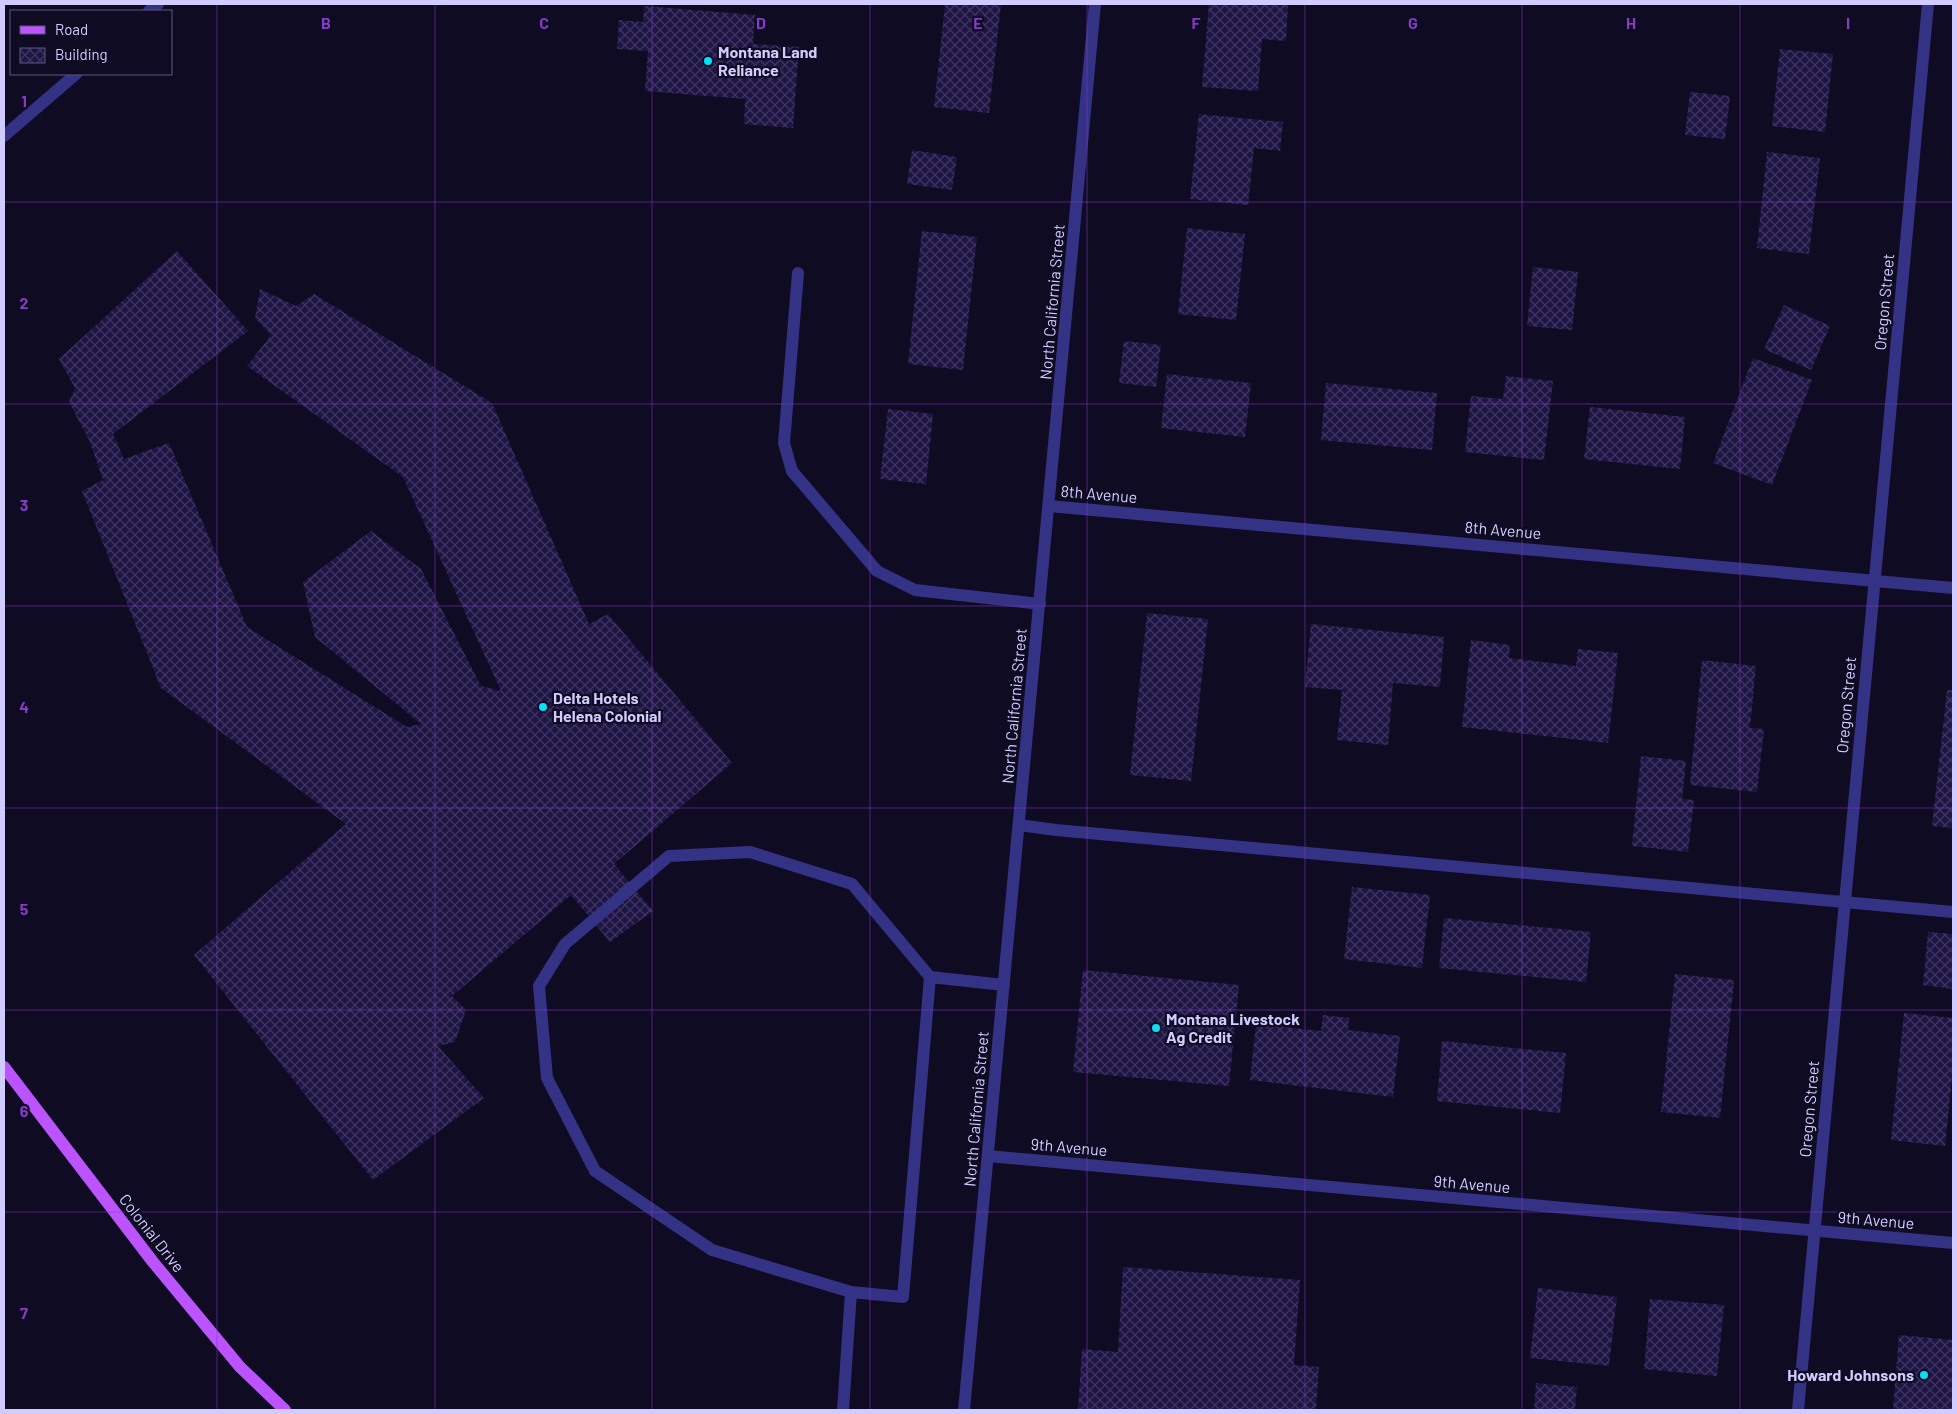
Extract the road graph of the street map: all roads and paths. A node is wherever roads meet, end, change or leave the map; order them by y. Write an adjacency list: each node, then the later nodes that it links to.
1 (1095, 4): 6 (street, North California Street)
2 (1928, 4): 7 (street, Oregon Street)
3 (75, 75): 4 (street)
4 (4, 136)
5 (798, 273): 9 (street)
6 (1049, 506): 7 (street, 8th Avenue); 9 (street, North California Street)
7 (1874, 580): 8 (street, 8th Avenue); 11 (street, Oregon Street)
8 (1953, 588)
9 (1040, 604): 10 (street, North California Street)
10 (1019, 825): 11 (street); 14 (street, North California Street)
11 (1844, 902): 12 (street); 17 (street, Oregon Street)
12 (1953, 912)
13 (930, 977): 14 (street); 19 (street); 19 (street)
14 (1004, 985): 16 (street, North California Street)
15 (4, 1067): 20 (main road, Colonial Drive)
16 (988, 1156): 17 (street, 9th Avenue); 22 (street, North California Street)
17 (1814, 1231): 18 (street, 9th Avenue); 23 (street, Oregon Street)
18 (1953, 1243)
19 (851, 1292): 21 (street)
20 (285, 1410)
21 (844, 1410)
22 (964, 1410)
23 (1798, 1410)

